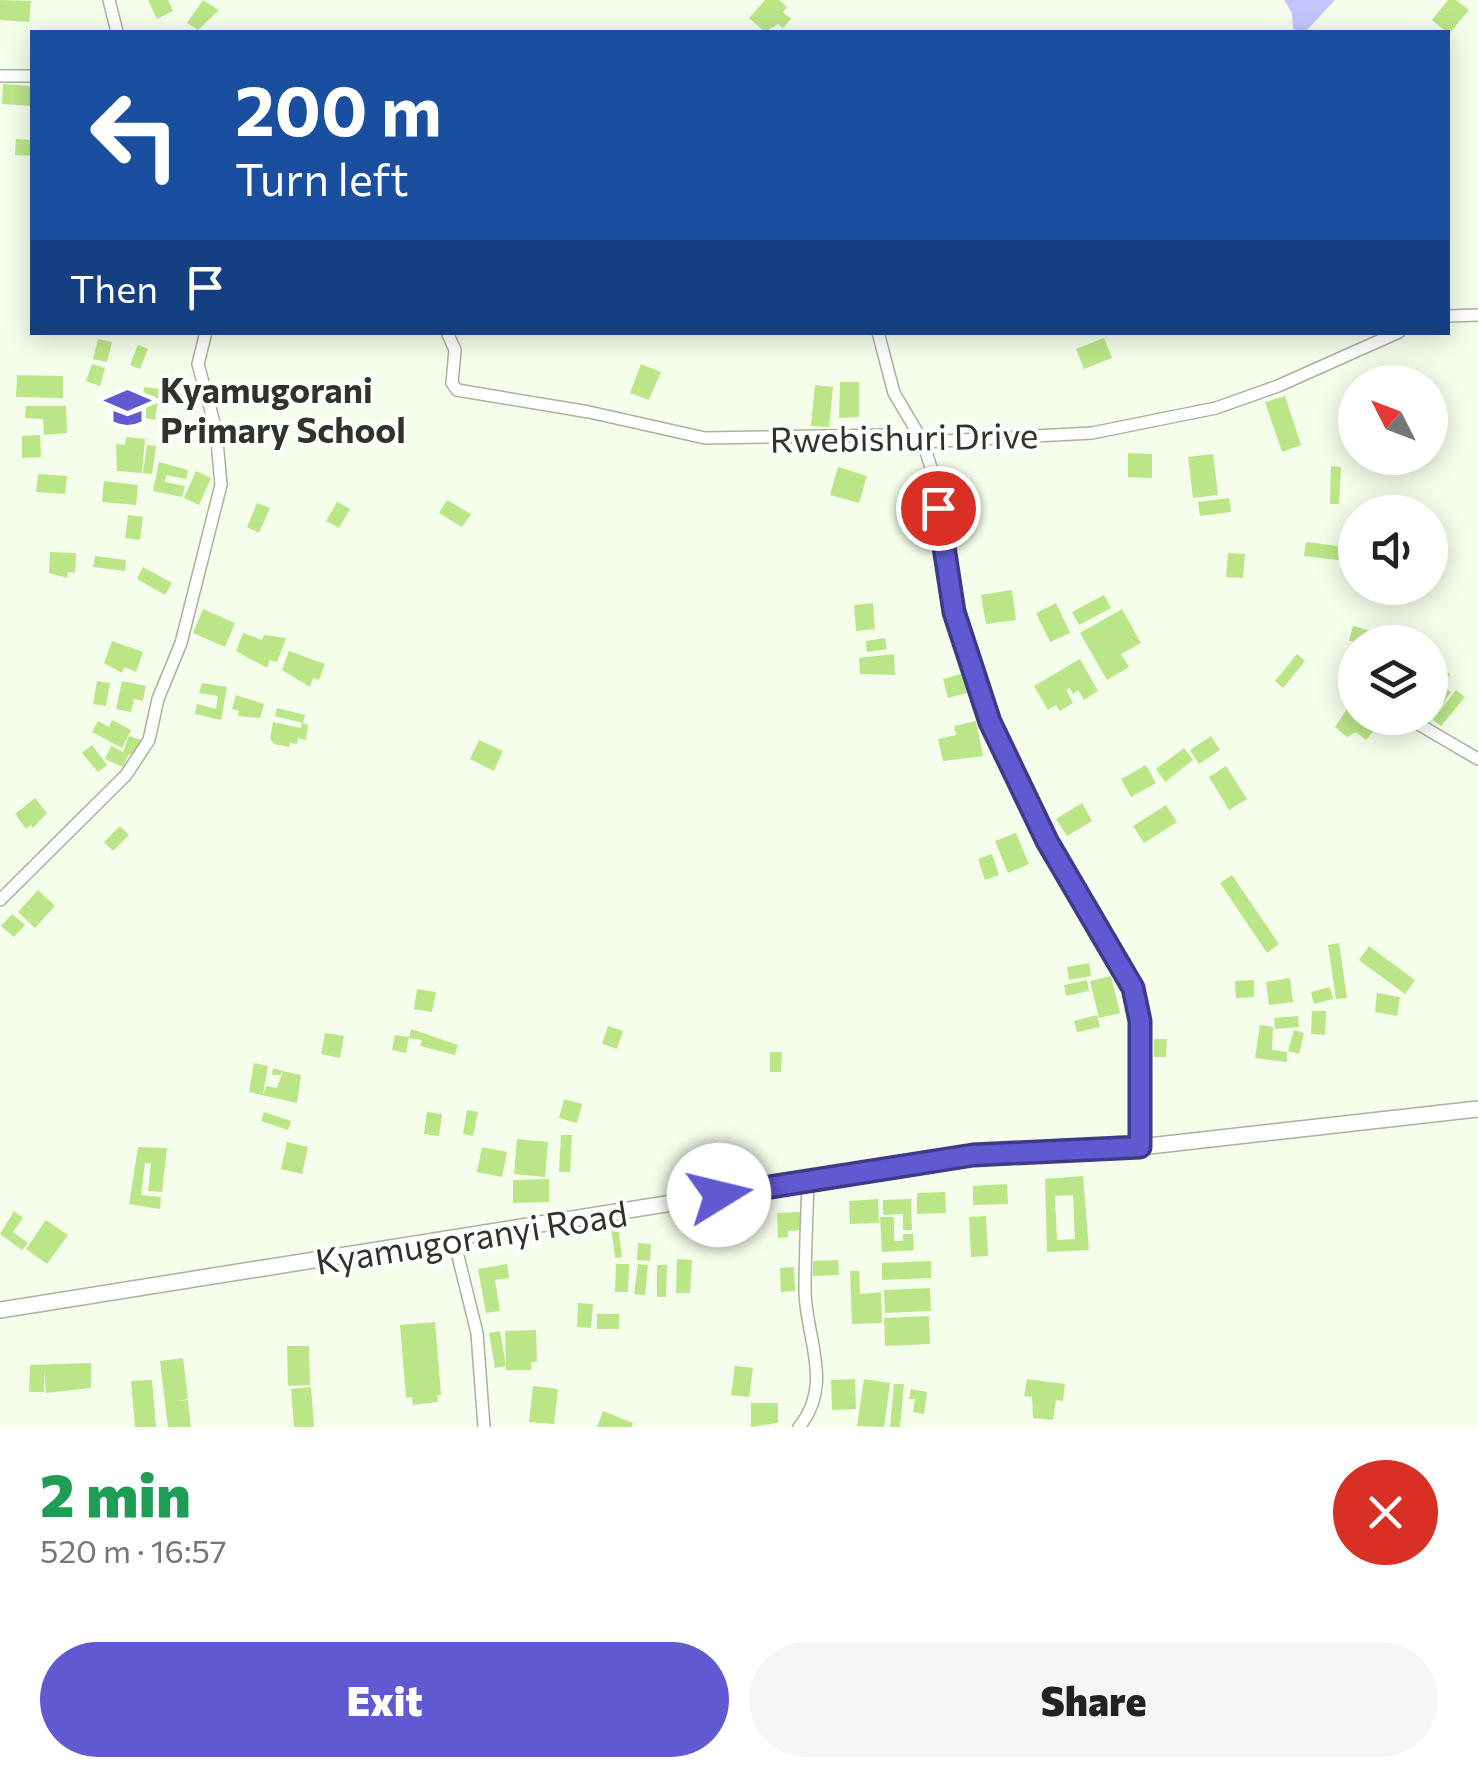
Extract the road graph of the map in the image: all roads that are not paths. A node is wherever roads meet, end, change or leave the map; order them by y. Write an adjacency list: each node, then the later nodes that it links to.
1 (109, 0): 2 (street)
2 (116, 30)
3 (0, 76): 4 (street)
4 (30, 76)
5 (1478, 315): 6 (street)
6 (1450, 316)
7 (205, 335): 14 (street)
8 (449, 335): 11 (street, Rwebishuri Drive)
9 (879, 335): 11 (street)
10 (1392, 335): 11 (street, Rwebishuri Drive)
11 (923, 442): 16 (street)
12 (1437, 735): 13 (street)
13 (1478, 759)
14 (0, 900)
15 (1478, 1109): 16 (street, Kyamugoranyi Road)
16 (1140, 1147): 17 (street, Kyamugoranyi Road)
17 (808, 1180): 18 (street, Kyamugoranyi Road); 21 (street)
18 (454, 1240): 19 (street, Kyamugoranyi Road); 20 (street)
19 (0, 1310)
20 (484, 1427)
21 (800, 1427)

